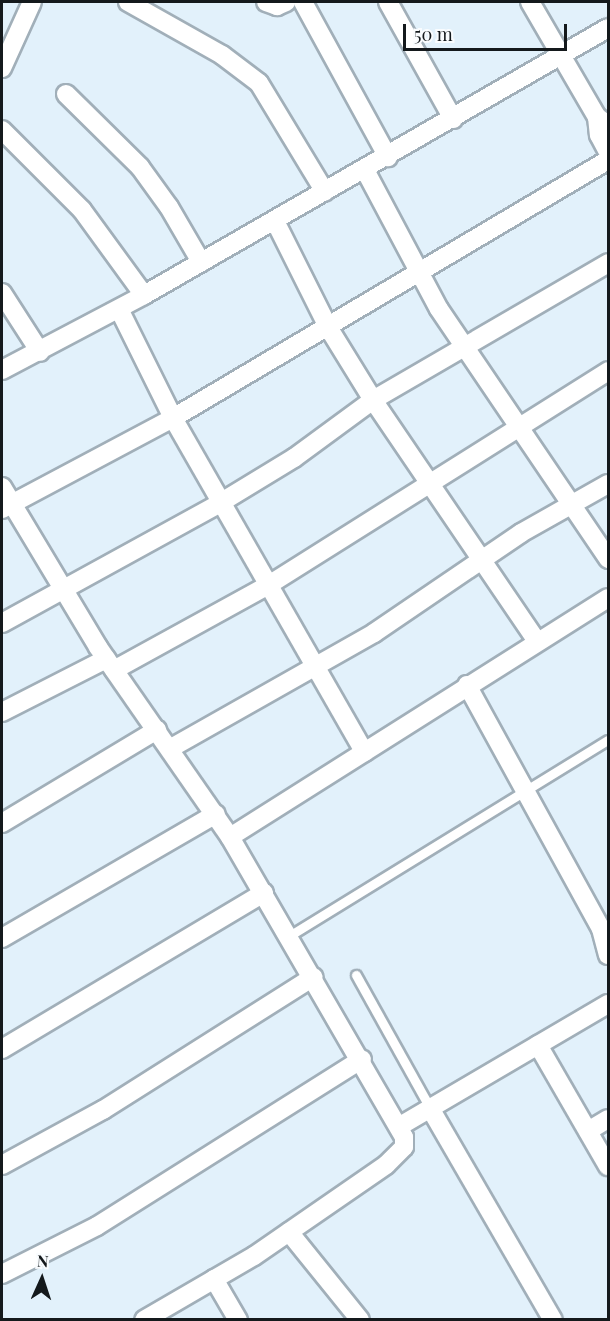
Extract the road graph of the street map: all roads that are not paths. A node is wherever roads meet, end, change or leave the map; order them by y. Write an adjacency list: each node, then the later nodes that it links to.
1 (32, 2): 10 (street)
2 (128, 2): 19 (street)
3 (266, 2): 4 (street)
4 (286, 2)
5 (303, 2): 16 (street)
6 (388, 2): 12 (street)
7 (530, 2): 9 (street)
8 (609, 28): 9 (street)
9 (559, 55): 12 (street); 13 (street)
10 (2, 68)
11 (66, 94): 21 (street)
12 (453, 119): 16 (street)
13 (603, 121): 15 (street)
14 (2, 130): 25 (street)
15 (609, 152)
16 (388, 157): 18 (street)
17 (609, 160): 23 (street)
18 (365, 170): 19 (street); 23 (street)
19 (326, 192): 20 (street)
20 (275, 221): 21 (street); 27 (street)
21 (201, 262): 25 (street)
22 (609, 263): 28 (street)
23 (418, 274): 27 (street); 28 (street)
24 (2, 293): 29 (street)
25 (144, 295): 26 (street)
26 (119, 309): 29 (street); 33 (street)
27 (328, 327): 32 (street); 33 (street)
28 (464, 346): 32 (street); 34 (street)
29 (40, 352): 30 (street)
30 (2, 370)
31 (609, 370): 34 (street)
32 (374, 400): 35 (street); 38 (street)
33 (173, 418): 37 (street); 38 (street)
34 (519, 425): 35 (street); 39 (street)
35 (430, 482): 40 (street); 42 (street)
36 (609, 484): 39 (street)
37 (5, 500): 43 (street)
38 (220, 503): 42 (street); 43 (street)
39 (571, 504): 40 (street); 41 (street)
40 (481, 559): 46 (street); 48 (street)
41 (609, 559)
42 (267, 586): 47 (street); 48 (street)
43 (62, 587): 45 (street); 47 (street)
44 (609, 598): 46 (street)
45 (2, 623)
46 (537, 641): 49 (street)
47 (110, 665): 50 (street); 51 (street)
48 (315, 668): 53 (street); 54 (street)
49 (467, 685): 54 (street); 55 (street)
50 (2, 712)
51 (157, 730): 53 (street); 57 (street)
52 (609, 740): 55 (lane)
53 (171, 748): 56 (street)
54 (364, 752): 58 (street)
55 (526, 792): 60 (lane); 62 (street)
56 (216, 814): 58 (street); 61 (street)
57 (2, 823)
58 (230, 837): 59 (street)
59 (264, 894): 60 (street); 67 (street)
60 (289, 936): 64 (street)
61 (2, 938)
62 (609, 955)
63 (356, 975): 69 (lane)
64 (313, 977): 68 (street); 73 (street)
65 (609, 1004): 66 (street)
66 (538, 1045): 69 (street); 72 (street)
67 (2, 1049)
68 (362, 1059): 71 (street); 76 (street)
69 (430, 1108): 71 (street); 81 (street)
70 (609, 1119): 72 (street)
71 (400, 1126): 75 (street)
72 (588, 1131): 74 (street)
73 (2, 1166)
74 (609, 1166)
75 (289, 1232): 77 (street); 80 (street)
76 (2, 1274)
77 (214, 1279): 78 (street); 79 (street)
78 (144, 1320)
79 (238, 1320)
80 (360, 1320)
81 (553, 1320)

